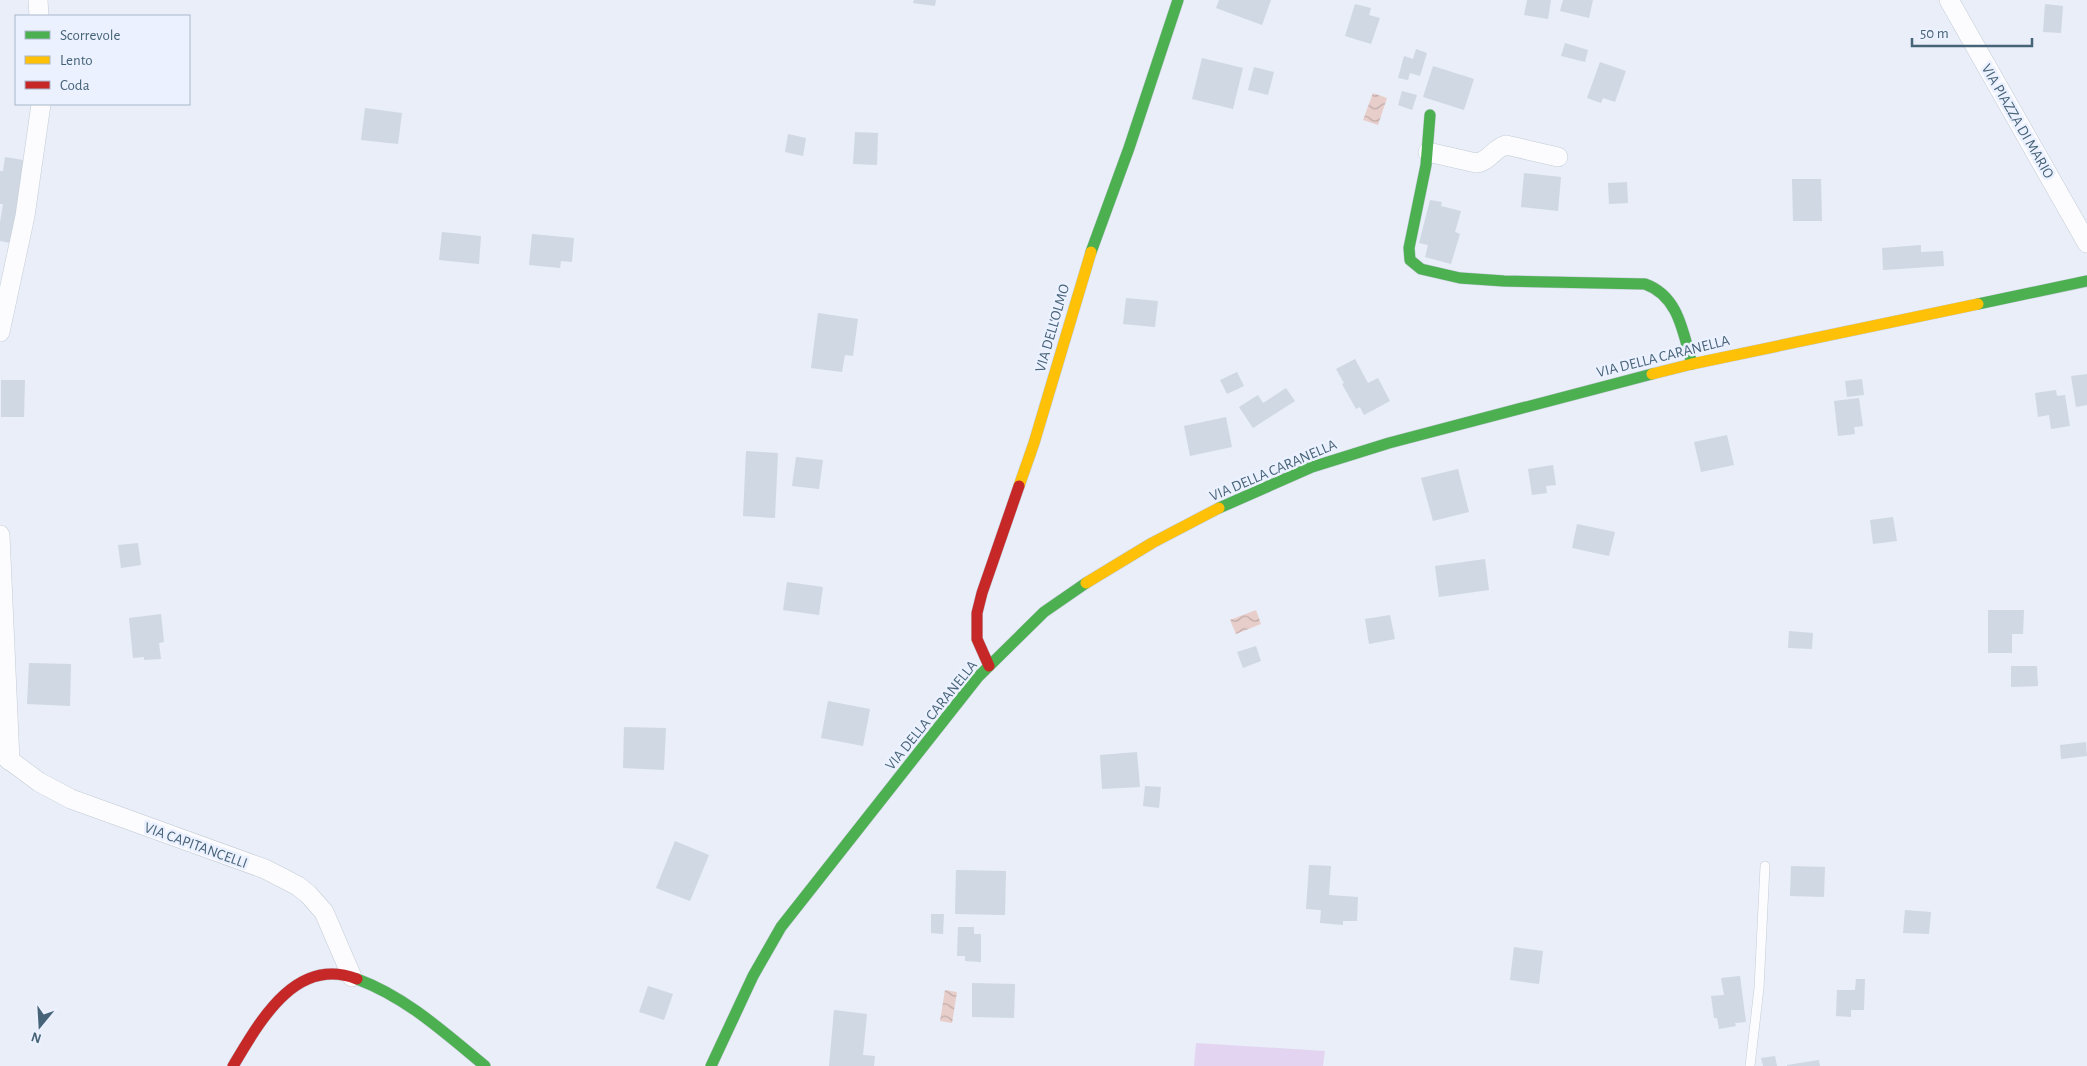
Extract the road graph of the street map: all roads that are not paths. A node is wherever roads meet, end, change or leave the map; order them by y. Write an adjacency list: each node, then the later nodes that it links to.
1 (38, 0): 4 (street)
2 (1178, 0): 14 (main road, VIA DELL'OLMO)
3 (1949, 0): 9 (street, VIA PIAZZA DI MARIO)
4 (39, 15)
5 (41, 105): 11 (street)
6 (1430, 115): 7 (main road)
7 (1428, 152): 8 (street); 12 (main road)
8 (1558, 158)
9 (2087, 243)
10 (2087, 281): 12 (main road, VIA DELLA CARANELLA)
11 (0, 332)
12 (1692, 364): 14 (main road, VIA DELLA CARANELLA)
13 (0, 535): 15 (street)
14 (989, 666): 20 (main road, VIA DELLA CARANELLA)
15 (5, 757): 17 (street, VIA CAPITANCELLI)
16 (1765, 866): 21 (lane)
17 (352, 977): 18 (main road); 19 (main road)
18 (233, 1066)
19 (485, 1066)
20 (711, 1066)
21 (1750, 1066)

